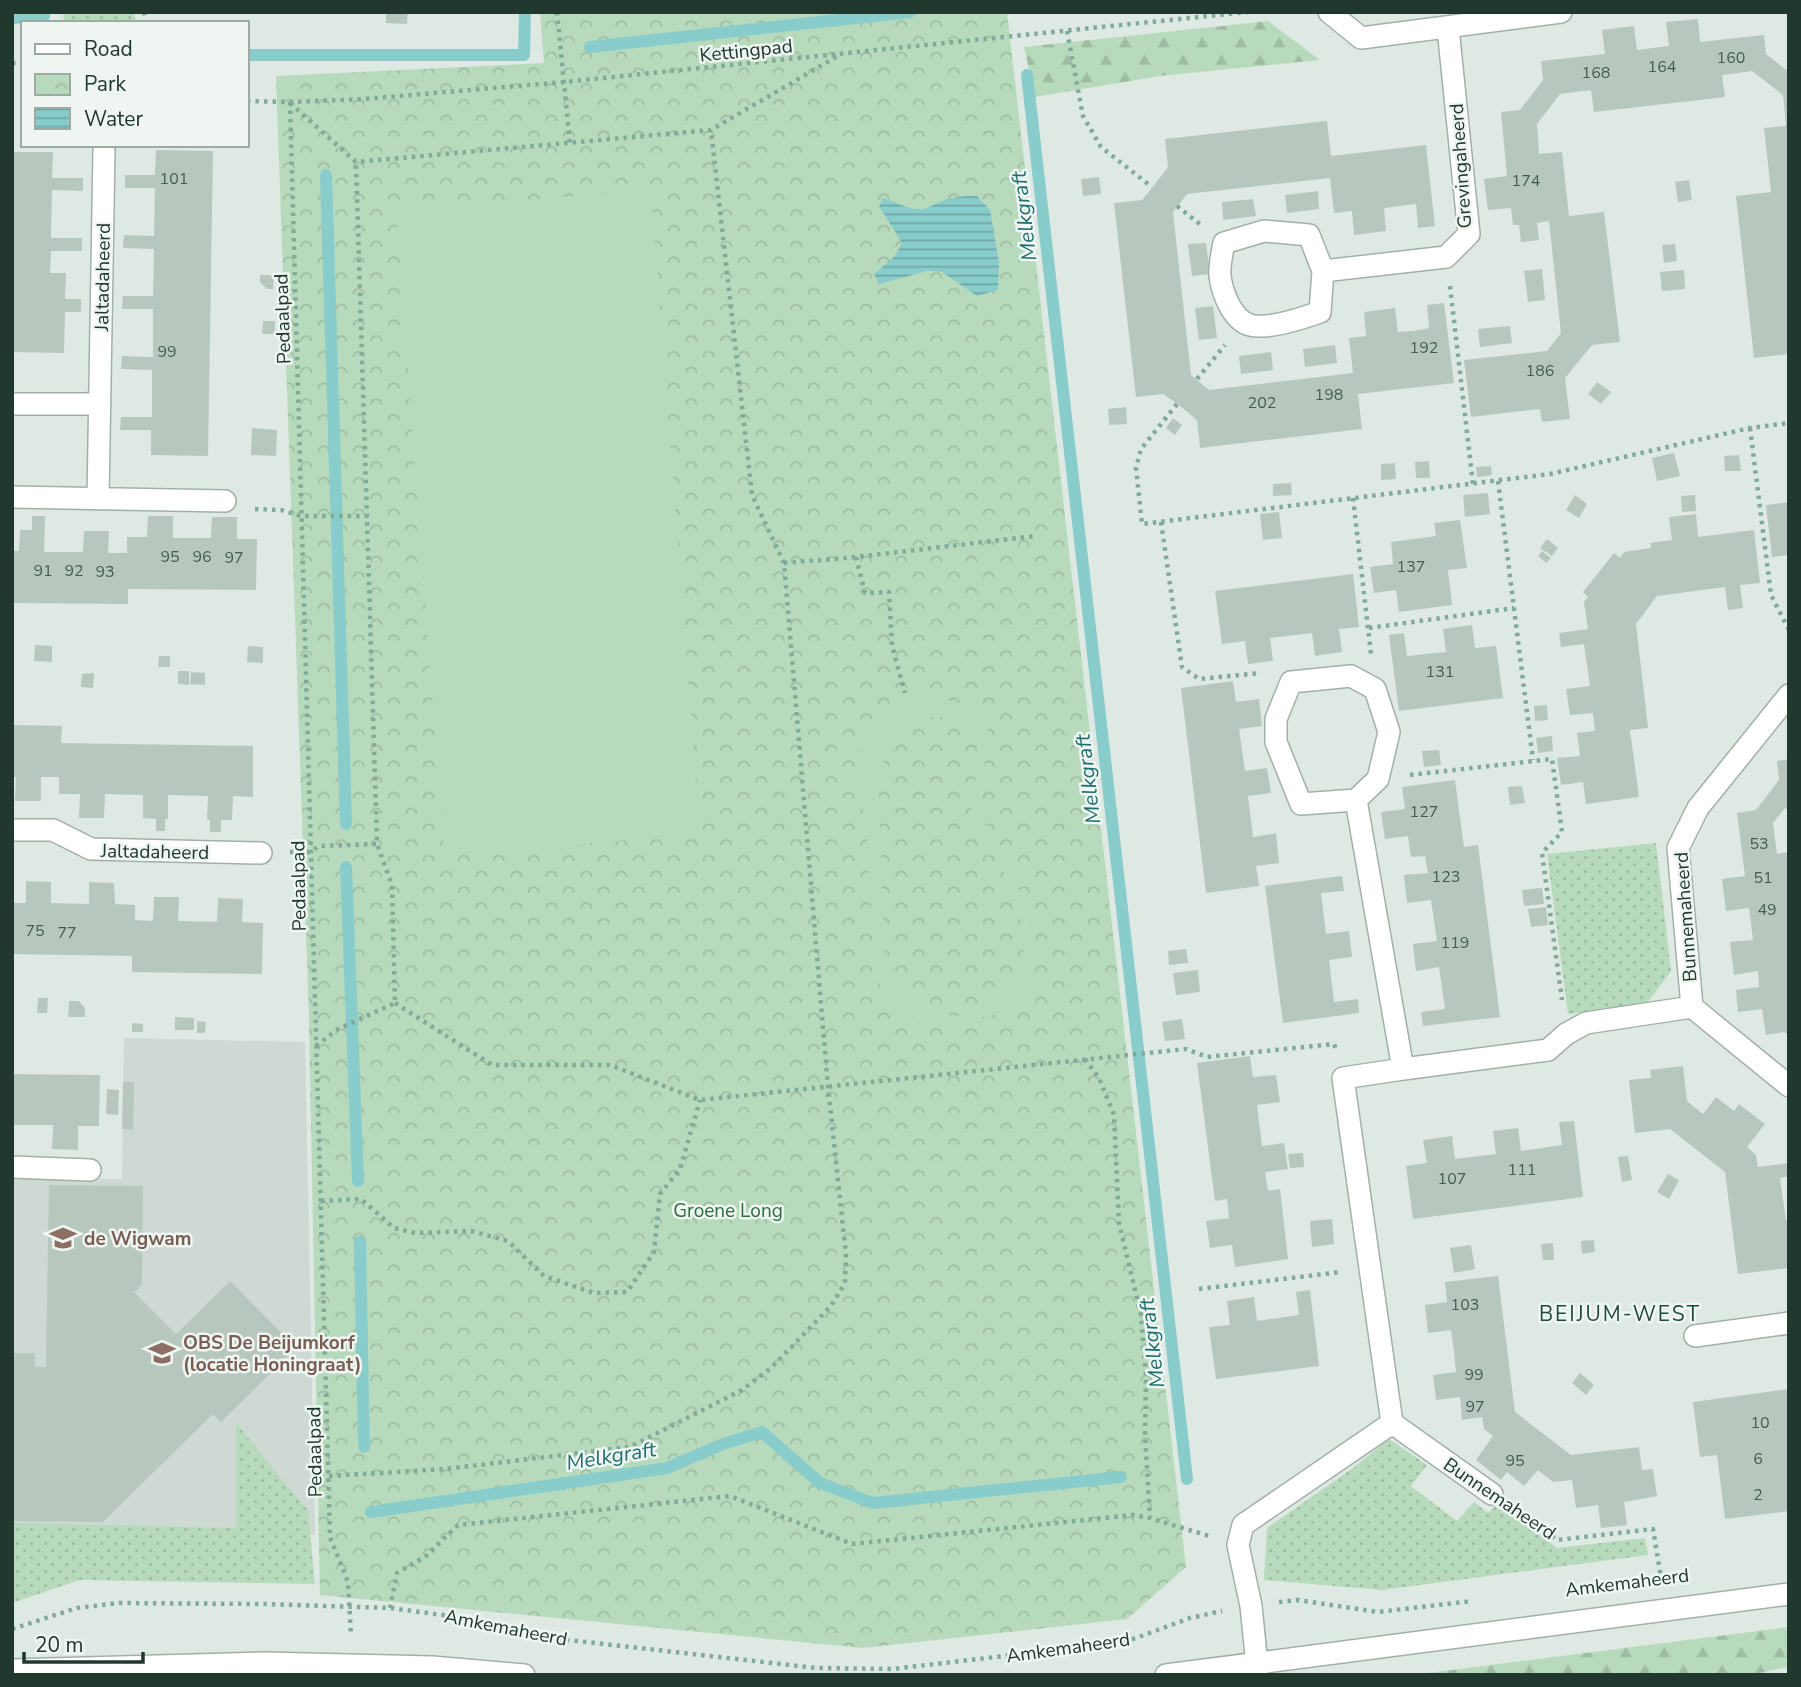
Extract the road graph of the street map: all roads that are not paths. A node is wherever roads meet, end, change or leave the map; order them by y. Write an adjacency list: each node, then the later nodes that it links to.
1 (1329, 12): 3 (street)
2 (1561, 12): 3 (street)
3 (1448, 28): 5 (street, Grevingaheerd)
4 (104, 151): 7 (street, Jaltadaheerd)
5 (1323, 271): 5 (street)
6 (12, 404): 7 (street)
7 (100, 404): 9 (street, Jaltadaheerd)
8 (12, 497): 9 (street)
9 (98, 499): 10 (street)
10 (225, 501)
11 (1789, 695): 15 (street, Bunnemaheerd)
12 (1356, 800): 12 (street); 16 (street)
13 (12, 830): 14 (street, Jaltadaheerd)
14 (261, 853)
15 (1692, 1007): 16 (street, Bunnemaheerd); 17 (street, Bunnemaheerd)
16 (1403, 1069): 22 (street, Bunnemaheerd)
17 (1789, 1086)
18 (12, 1167): 19 (street)
19 (90, 1170)
20 (1789, 1323): 21 (street)
21 (1695, 1336)
22 (1392, 1423): 23 (street, Bunnemaheerd); 25 (street)
23 (1492, 1494)
24 (1789, 1594): 25 (street, Amkemaheerd)
25 (1258, 1669): 29 (street, Amkemaheerd)
26 (12, 1670): 27 (street)
27 (352, 1670): 28 (street)
28 (524, 1675)
29 (1166, 1675)

